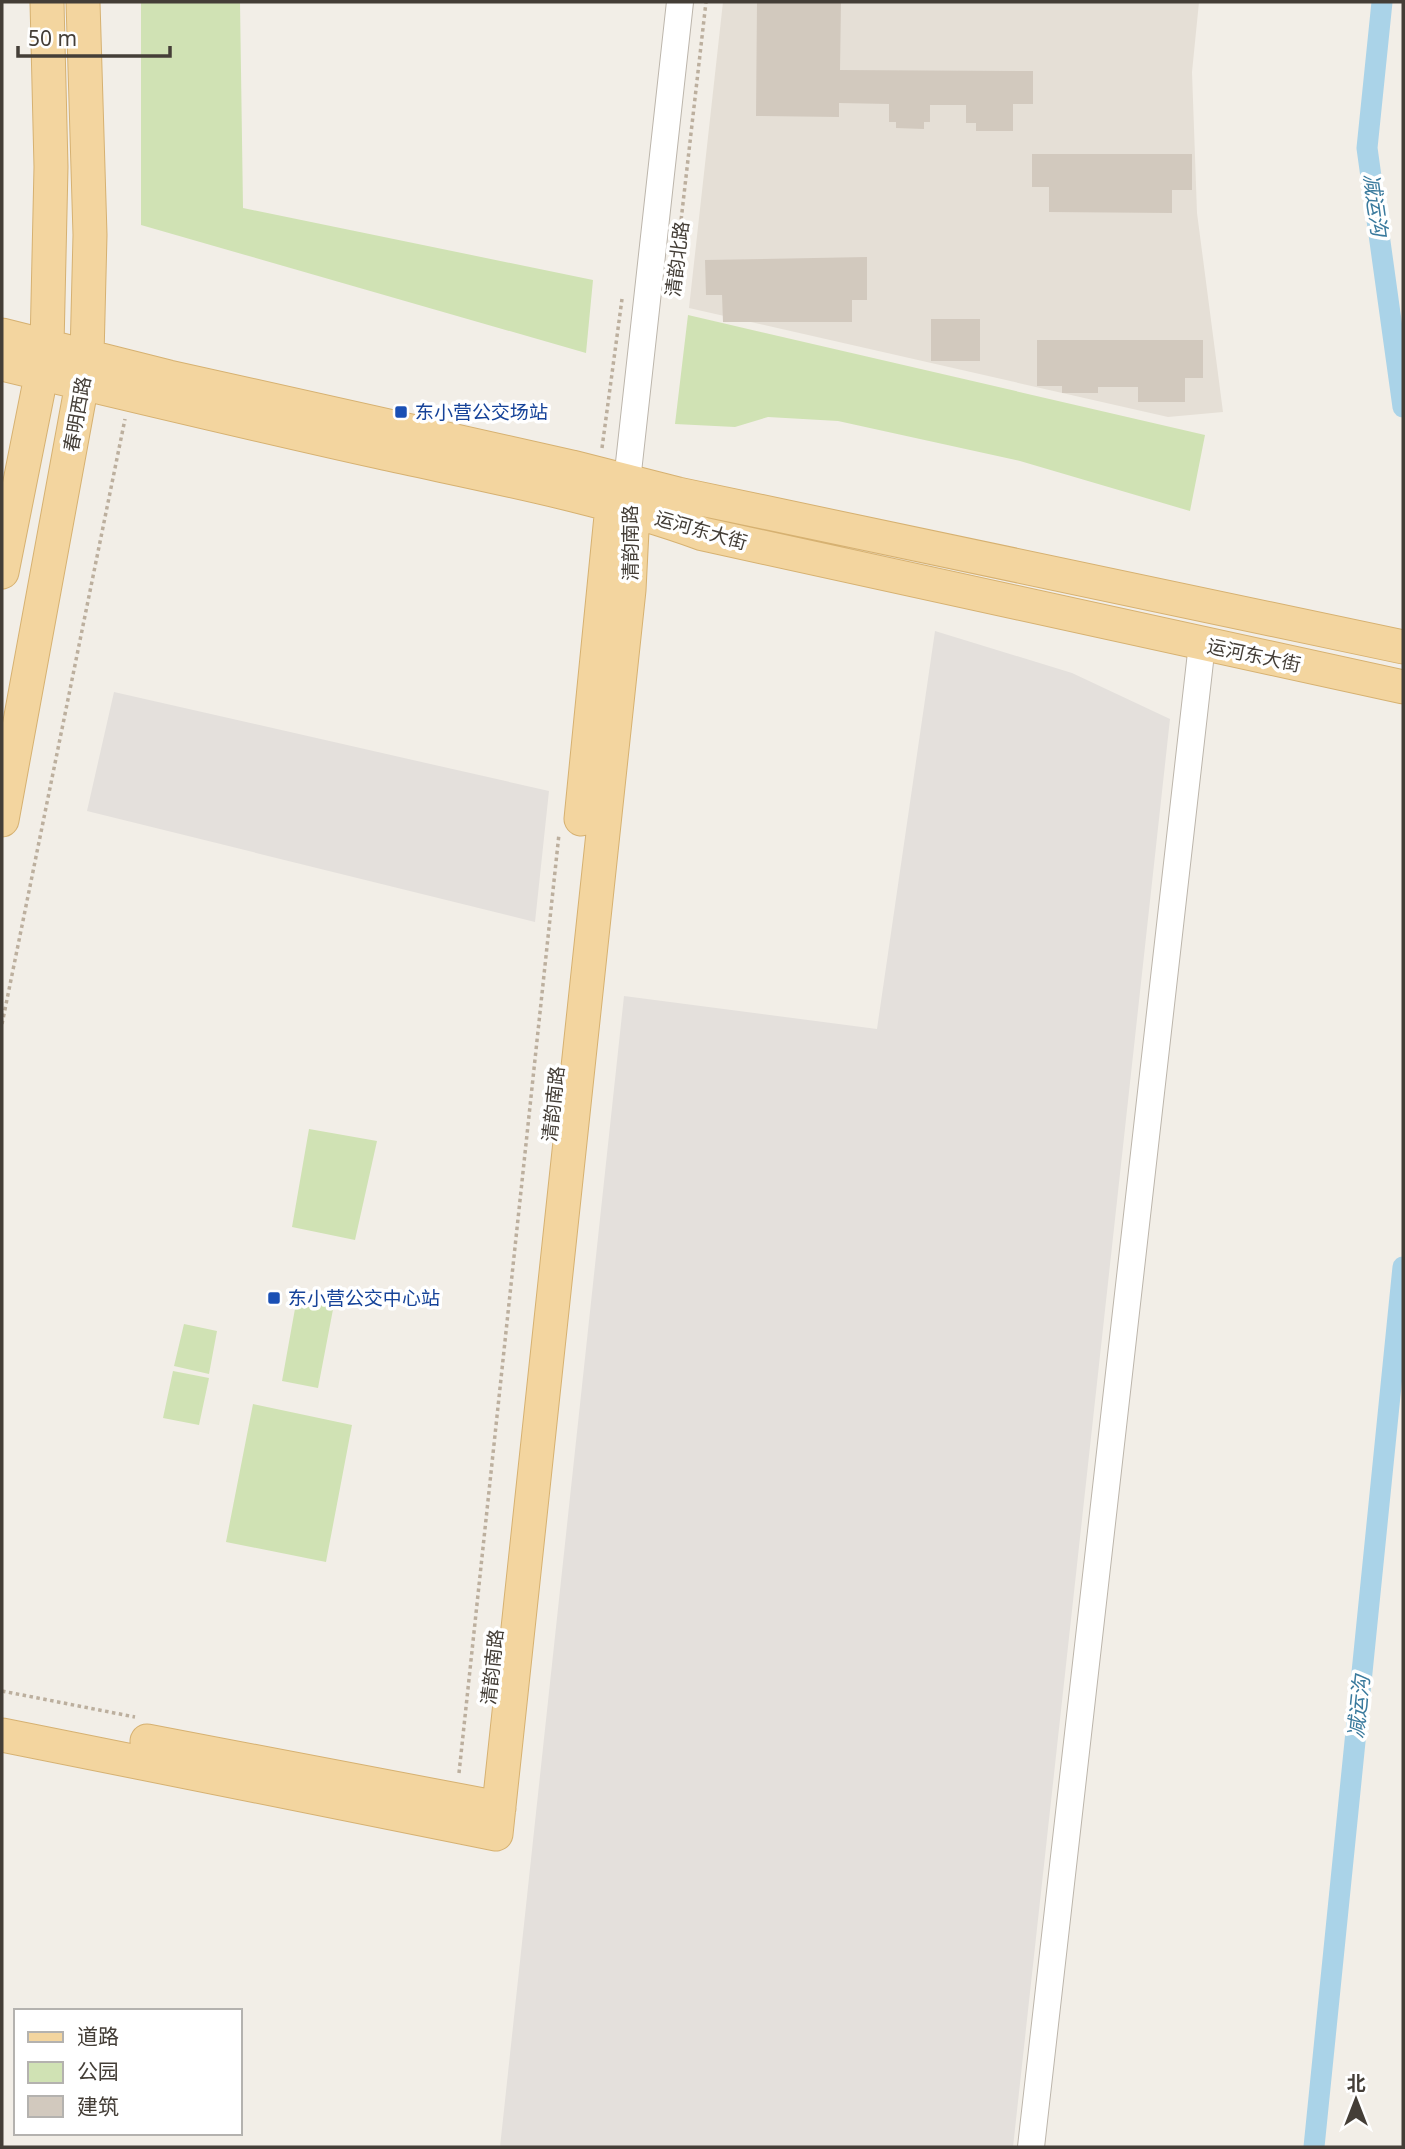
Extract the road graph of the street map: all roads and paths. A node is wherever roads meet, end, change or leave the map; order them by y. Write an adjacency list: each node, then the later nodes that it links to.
1 (47, 2): 8 (main road)
2 (83, 2): 10 (main road, 春明西路)
3 (680, 2): 12 (street, 清韵北路)
4 (706, 2): 6 (path, 清韵北路)
5 (623, 287): 12 (path)
6 (674, 287)
7 (2, 335): 8 (main road, 运河东大街)
8 (45, 360): 9 (main road, 运河东大街); 10 (main road, 运河东大街); 13 (main road)
9 (2, 364)
10 (85, 370): 11 (main road, 运河东大街); 12 (main road, 运河东大街); 17 (main road, 春明西路)
11 (131, 395): 12 (main road, 运河东大街); 19 (path)
12 (617, 493): 14 (main road, 运河东大街); 15 (main road, 运河东大街); 22 (main road, 清韵南路)
13 (2, 572)
14 (1202, 644): 16 (main road, 运河东大街); 23 (street)
15 (1403, 647)
16 (1403, 687)
17 (2, 820)
18 (561, 822): 22 (path, 清韵南路)
19 (2, 1024)
20 (2, 1713): 22 (main road)
21 (2, 1735): 22 (main road)
22 (477, 1811)
23 (1031, 2147)

